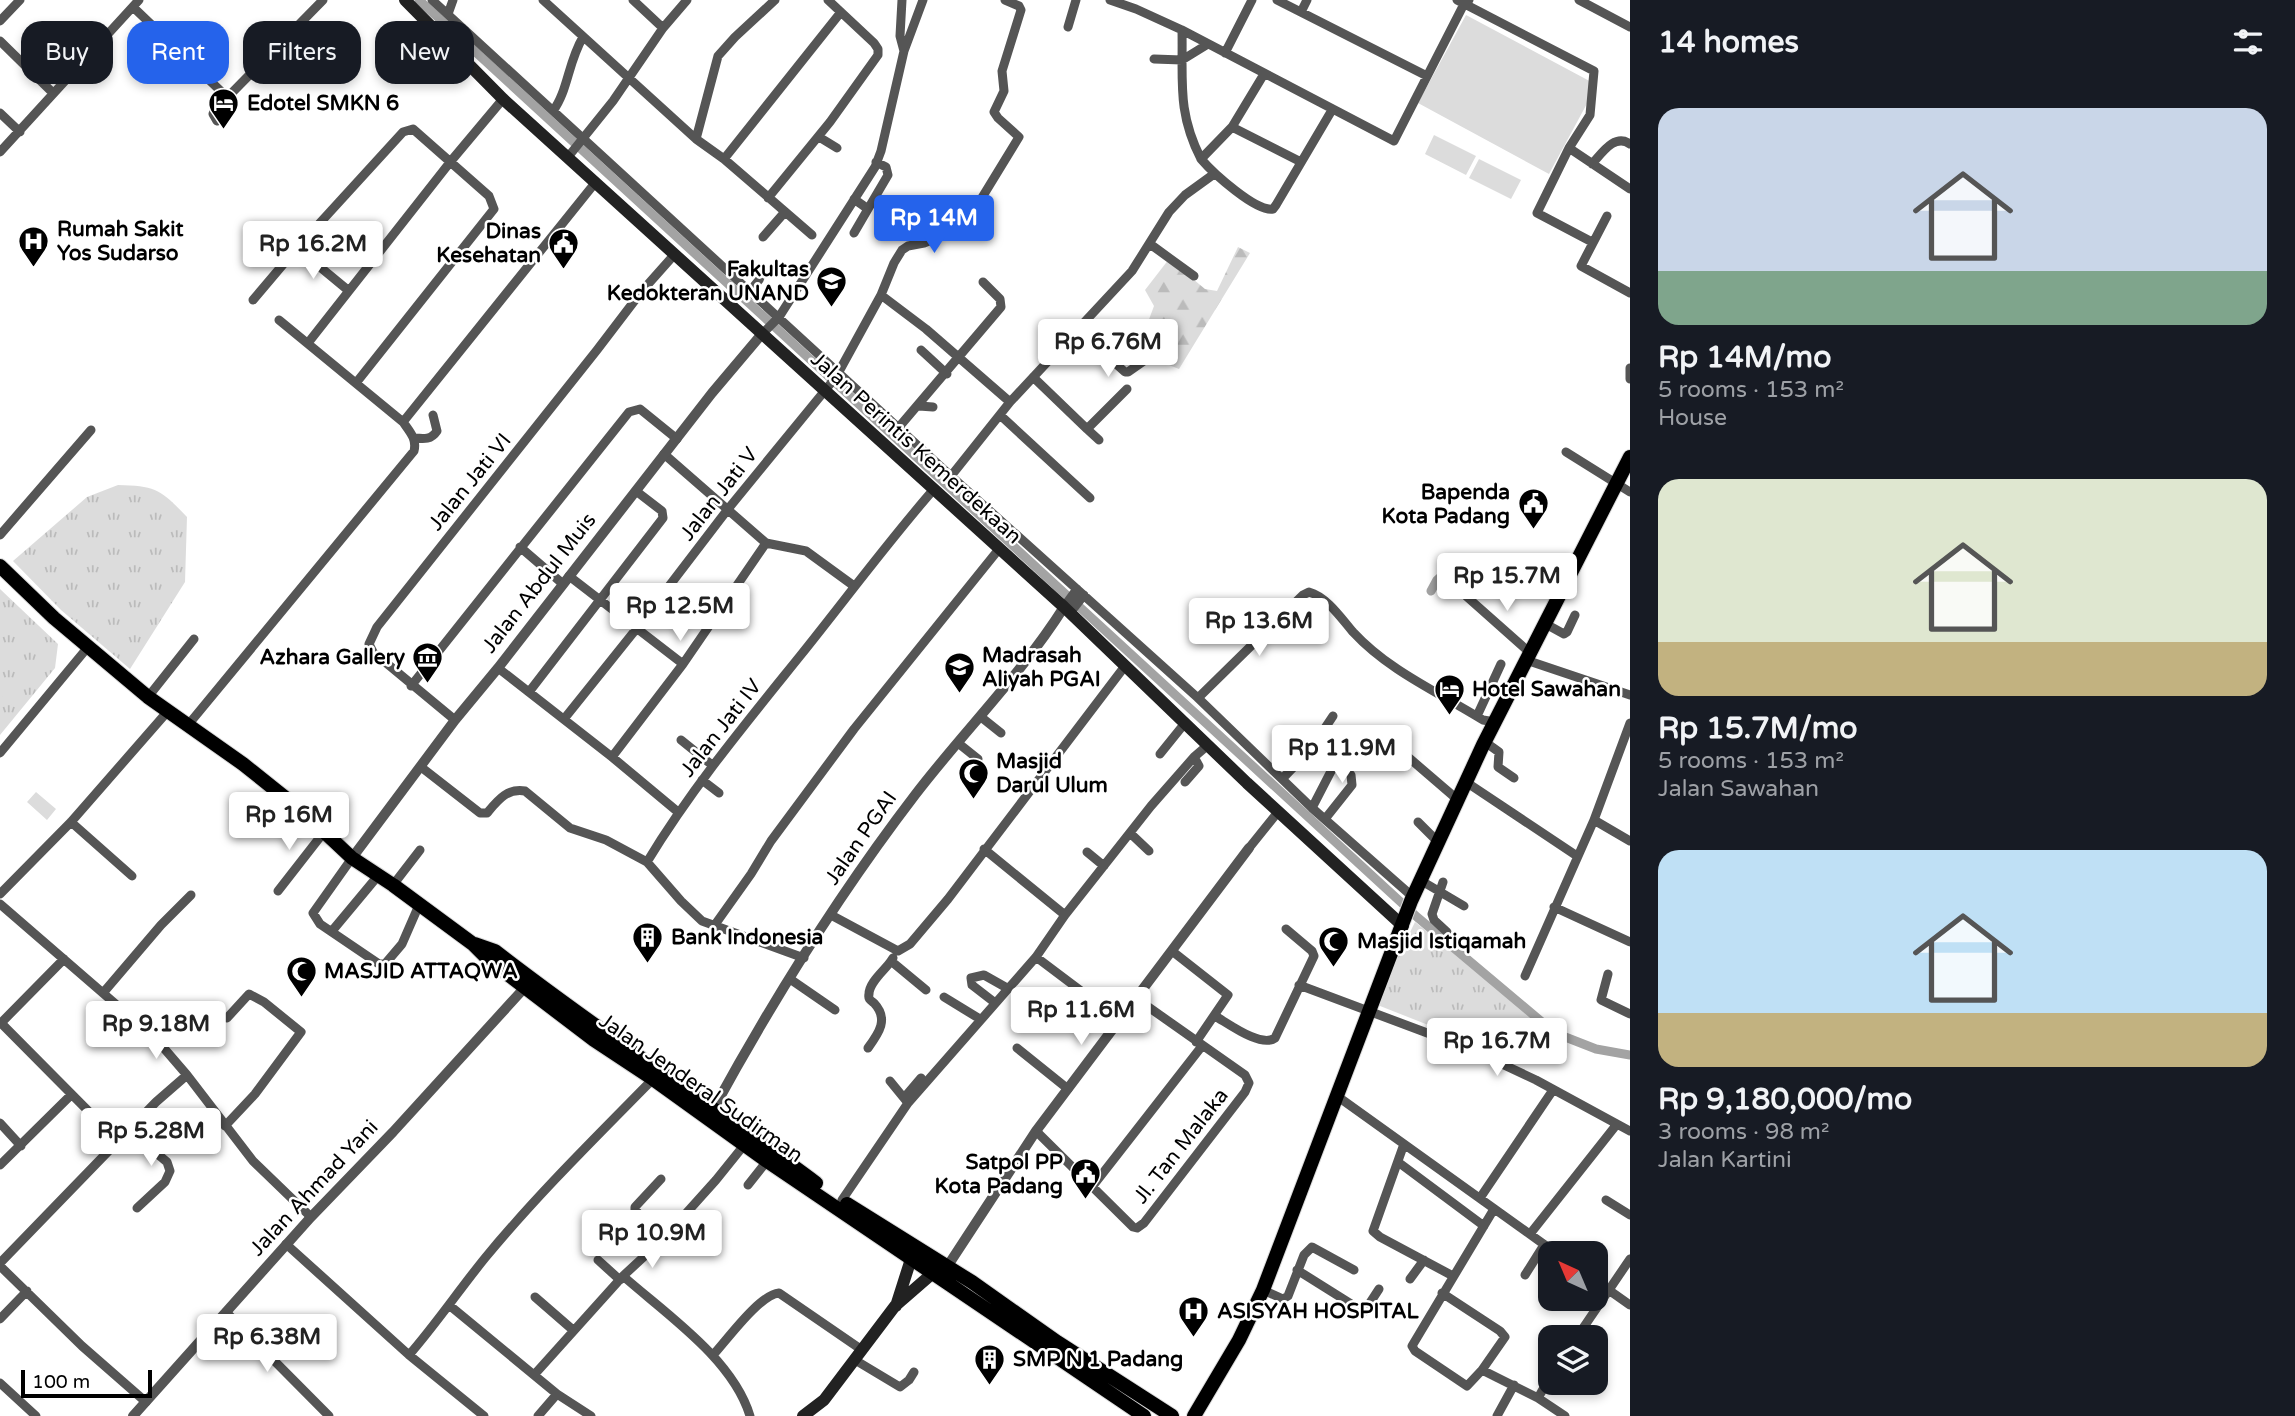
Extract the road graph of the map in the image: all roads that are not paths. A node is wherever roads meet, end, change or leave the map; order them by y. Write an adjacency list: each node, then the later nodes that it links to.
1 (20, 0): 26 (street)
2 (323, 0): 42 (street)
3 (405, 0): 43 (main road, Jalan Perintis Kemerdekaan)
4 (432, 0): 25 (street)
5 (453, 0): 25 (street)
6 (543, 0): 31 (street)
7 (633, 0): 29 (street)
8 (687, 0): 29 (street)
9 (775, 0): 51 (street)
10 (828, 0): 23 (street)
11 (902, 0): 34 (street)
12 (923, 0): 34 (street)
13 (1005, 0): 85 (street, Jalan Jati V)
14 (1076, 0): 27 (street)
15 (1110, 0): 22 (street)
16 (1252, 0): 35 (street)
17 (1277, 0): 24 (street)
18 (1307, 0): 24 (street)
19 (1579, 0): 28 (street)
20 (1464, 1): 39 (street); 55 (street)
21 (136, 3): 41 (street); 42 (street)
22 (1139, 4): 30 (street)
23 (841, 12): 50 (street); 58 (street)
24 (1301, 12): 39 (street)
25 (448, 14): 45 (street)
26 (0, 21)
27 (1068, 27)
28 (1630, 27)
29 (663, 28): 40 (street)
30 (1182, 30): 33 (street); 37 (street)
31 (583, 37): 40 (street); 45 (street)
32 (0, 41): 41 (street)
33 (1208, 44): 35 (street); 37 (street)
34 (904, 51): 61 (street)
35 (1225, 53): 38 (street)
36 (1154, 59): 37 (street)
37 (1182, 60): 59 (street)
38 (1264, 74): 44 (street); 48 (street)
39 (1427, 76): 44 (street)
40 (629, 77): 51 (street); 52 (street)
41 (53, 93): 49 (street)
42 (228, 98): 47 (street)
43 (503, 99): 57 (main road, Jalan Perintis Kemerdekaan); 60 (street)
44 (1332, 110): 62 (street)
45 (552, 111): 52 (street)
46 (0, 113): 49 (street)
47 (218, 121)
48 (1233, 127): 59 (street); 62 (street)
49 (20, 132): 56 (street)
50 (818, 137): 54 (street); 67 (street)
51 (696, 139): 58 (street)
52 (583, 141): 57 (street); 83 (street)
53 (1630, 144): 63 (street)
54 (837, 148)
55 (1569, 148): 63 (street); 75 (street)
56 (0, 152)
57 (569, 155): 65 (main road, Jalan Perintis Kemerdekaan)
58 (724, 159): 67 (street)
59 (1201, 159): 64 (street)
60 (451, 161): 77 (street); 82 (street); 100 (street)
61 (876, 162): 68 (street); 69 (street)
62 (1301, 162): 64 (street)
63 (1592, 164): 66 (street)
64 (1214, 174): 76 (street)
65 (595, 183): 78 (main road, Jalan Perintis Kemerdekaan); 108 (street)
66 (1630, 189)
67 (768, 198): 70 (street)
68 (855, 199): 69 (street); 87 (street)
69 (868, 209): 72 (street)
70 (784, 213): 73 (street); 74 (street)
71 (1606, 216): 75 (street)
72 (854, 233)
73 (812, 235)
74 (763, 237)
75 (1592, 243): 84 (street)
76 (1150, 244): 80 (street); 89 (street)
77 (297, 248): 82 (street); 86 (street)
78 (674, 255): 90 (main road, Jalan Perintis Kemerdekaan); 145 (street, Jalan Jati VI)
79 (763, 270): 83 (street)
80 (1194, 276)
81 (983, 282): 93 (street)
82 (349, 291): 91 (street)
83 (750, 291): 87 (street)
84 (1630, 293)
85 (881, 295): 93 (street); 97 (street, Jalan Jati V)
86 (253, 300)
87 (778, 319): 90 (street); 97 (street)
88 (279, 320): 91 (street)
89 (1076, 329): 94 (street); 98 (street)
90 (764, 333): 101 (main road, Jalan Perintis Kemerdekaan); 113 (street, Jalan Abdul Muis)
91 (309, 343): 100 (street)
92 (921, 350): 96 (street)
93 (959, 357): 96 (street); 103 (street)
94 (1148, 358)
95 (1630, 368): 99 (street)
96 (947, 374): 104 (street)
97 (837, 375): 101 (street, Jalan Jati V); 109 (street)
98 (1033, 377): 103 (street); 110 (street)
99 (1630, 379)
100 (356, 383): 108 (street)
101 (826, 387): 120 (main road, Jalan Perintis Kemerdekaan); 124 (street, Jalan Jati V)
102 (1127, 389): 110 (street)
103 (1010, 402): 107 (street)
104 (919, 406): 105 (street); 109 (street)
105 (933, 407)
106 (433, 415): 112 (street)
107 (1000, 415): 118 (street); 123 (street)
108 (403, 422): 112 (street)
109 (899, 427): 118 (street)
110 (1087, 429): 114 (street)
111 (91, 430): 125 (street)
112 (414, 439): 159 (street)
113 (677, 439): 116 (street, Jalan Abdul Muis); 127 (street)
114 (1099, 440)
115 (1566, 452): 119 (street)
116 (664, 454): 121 (street, Jalan Abdul Muis); 124 (street)
117 (1630, 457): 119 (main road)
118 (951, 476): 134 (street)
119 (1616, 483): 122 (street); 136 (main road)
120 (934, 489): 128 (main road, Jalan Perintis Kemerdekaan); 131 (street, Jalan Jati IV)
121 (636, 491): 130 (street, Jalan Abdul Muis); 133 (street)
122 (1630, 492)
123 (1090, 498)
124 (727, 509): 126 (street); 137 (street, Jalan Jati V)
125 (0, 536)
126 (766, 543): 131 (street); 141 (street)
127 (520, 547): 130 (street); 145 (street)
128 (999, 549): 134 (main road, Jalan Perintis Kemerdekaan); 219 (street)
129 (0, 566): 139 (main road, Jalan Jenderal Sudirman)
130 (566, 580): 133 (street); 144 (street, Jalan Abdul Muis)
131 (854, 586): 173 (street, Jalan Jati IV)
132 (1466, 596): 140 (street)
133 (600, 599): 137 (street); 146 (street)
134 (1074, 602): 143 (main road, Jalan Perintis Kemerdekaan); 149 (street); 153 (street, Jalan PGAI)
135 (1575, 615): 136 (street)
136 (1544, 623): 140 (main road)
137 (637, 628): 141 (street); 154 (street, Jalan Jati V)
138 (194, 639): 148 (street)
139 (88, 647): 148 (main road, Jalan Jenderal Sudirman); 167 (street)
140 (1527, 656): 147 (street); 156 (main road)
141 (683, 664): 169 (street)
142 (1501, 664): 152 (street)
143 (1125, 667): 157 (main road, Jalan Perintis Kemerdekaan); 194 (street)
144 (498, 668): 146 (street); 155 (street, Jalan Abdul Muis)
145 (411, 686): 155 (street, Jalan Jati VI)
146 (529, 692): 154 (street)
147 (1630, 695)
148 (148, 697): 150 (main road, Jalan Jenderal Sudirman)
149 (1198, 698): 152 (street); 175 (street)
150 (168, 711): 159 (main road, Jalan Jenderal Sudirman); 187 (street)
151 (1333, 716): 175 (street)
152 (1477, 716): 156 (street)
153 (981, 717): 160 (street); 163 (street, Jalan PGAI)
154 (564, 719): 169 (street)
155 (454, 720): 174 (street, Jalan Abdul Muis)
156 (1494, 722): 162 (main road)
157 (1185, 723): 164 (main road, Jalan Perintis Kemerdekaan); 168 (street)
158 (1630, 723): 186 (street)
159 (188, 725): 189 (main road, Jalan Jenderal Sudirman)
160 (1001, 733)
161 (681, 740): 173 (street)
162 (1485, 742): 176 (street); 179 (main road)
163 (958, 743): 171 (street); 216 (street, Jalan PGAI)
164 (1208, 745): 170 (street); 184 (main road, Jalan Perintis Kemerdekaan)
165 (1394, 745): 181 (street)
166 (1343, 748): 172 (street)
167 (0, 753)
168 (1160, 754)
169 (612, 757): 183 (street)
170 (1194, 757): 178 (street); 190 (street)
171 (978, 759)
172 (1338, 761): 182 (street); 185 (street)
173 (712, 765): 177 (street, Jalan Jati IV)
174 (421, 767): 199 (street, Jalan Abdul Muis); 200 (street)
175 (1283, 778): 182 (street)
176 (1514, 778)
177 (702, 780): 180 (street); 183 (street, Jalan Jati IV)
178 (1185, 782)
179 (1466, 782): 181 (main road); 198 (street)
180 (719, 793)
181 (1458, 800): 192 (main road)
182 (1312, 808): 185 (street)
183 (678, 812): 200 (street, Jalan Jati IV)
184 (1278, 812): 193 (street); 218 (main road, Jalan Perintis Kemerdekaan)
185 (1325, 819): 211 (street)
186 (1594, 820): 191 (street); 198 (street)
187 (71, 822): 202 (street); 209 (street)
188 (1418, 822): 192 (street)
189 (324, 832): 199 (main road, Jalan Jenderal Sudirman); 207 (street)
190 (1130, 833): 196 (street); 201 (street)
191 (1630, 841)
192 (1439, 843): 204 (main road)
193 (1249, 848): 225 (street)
194 (984, 849): 217 (street); 224 (street)
195 (420, 850): 206 (street)
196 (1149, 850)
197 (1087, 852): 201 (street)
198 (1577, 856): 215 (street)
199 (352, 858): 203 (main road, Jalan Jenderal Sudirman); 221 (street)
200 (647, 862): 219 (street)
201 (1104, 866): 217 (street)
202 (132, 876)
203 (377, 877): 206 (main road, Jalan Jenderal Sudirman); 221 (street)
204 (1420, 880): 208 (street); 211 (main road)
205 (1443, 882): 208 (street)
206 (393, 885): 213 (main road, Jalan Jenderal Sudirman)
207 (278, 891)
208 (1439, 892): 214 (street); 222 (street)
209 (0, 894)
210 (191, 895): 237 (street)
211 (1412, 899): 218 (main road)
212 (0, 904): 228 (street)
213 (419, 905): 221 (street); 233 (main road, Jalan Jenderal Sudirman)
214 (1464, 906)
215 (1554, 907): 223 (street); 231 (street)
216 (831, 915): 224 (street); 227 (street, Jalan PGAI)
217 (1065, 915): 226 (street)
218 (1403, 923): 242 (main road)
219 (715, 926): 227 (street)
220 (1286, 929): 234 (street)
221 (332, 931)
222 (1447, 932)
223 (1630, 942)
224 (898, 951): 229 (street)
225 (1172, 951): 239 (street); 244 (street)
226 (1036, 957): 235 (street); 247 (street)
227 (804, 958): 232 (street, Jalan PGAI)
228 (64, 959): 237 (street); 248 (street)
229 (891, 961): 236 (street); 250 (street)
230 (1608, 974): 243 (street)
231 (1525, 976)
232 (790, 979): 241 (street); 261 (street, Jalan PGAI)
233 (528, 983): 254 (main road, Jalan Jenderal Sudirman); 261 (main road); 284 (street, Jalan Ahmad Yani)
234 (1299, 985): 242 (street); 244 (street)
235 (1007, 988): 240 (street); 240 (street)
236 (926, 990)
237 (103, 993): 252 (street)
238 (944, 997): 246 (street)
239 (1137, 999): 247 (street); 249 (street, Jl. Tan Malaka)
240 (995, 1002): 246 (street)
241 (835, 1010)
242 (1370, 1011): 257 (street); 259 (main road)
243 (1630, 1014)
244 (1215, 1016): 249 (street)
245 (227, 1018): 264 (street)
246 (980, 1019): 260 (street)
247 (1121, 1021): 256 (street)
248 (0, 1023): 258 (street)
249 (1199, 1044): 277 (street); 277 (street, Jl. Tan Malaka)
250 (868, 1048)
251 (1017, 1048): 256 (street)
252 (187, 1075): 264 (street); 265 (street)
253 (921, 1078): 260 (street)
254 (653, 1079): 269 (main road, Jalan Jenderal Sudirman); 309 (street)
255 (890, 1081): 260 (street)
256 (1068, 1089): 266 (street)
257 (1553, 1090): 263 (street); 278 (street)
258 (71, 1095): 268 (street); 271 (street)
259 (1337, 1097): 270 (street); 304 (main road)
260 (906, 1101): 279 (street)
261 (714, 1108): 279 (main road)
262 (0, 1123): 271 (street)
263 (1617, 1124): 267 (street); 286 (street)
264 (225, 1126): 284 (street)
265 (129, 1130): 268 (street); 281 (street)
266 (1037, 1131): 277 (street, Jl. Tan Malaka); 296 (street)
267 (1630, 1132)
268 (119, 1142): 295 (street)
269 (745, 1144): 272 (main road, Jalan Jenderal Sudirman); 287 (street)
270 (1404, 1144): 273 (street); 278 (street)
271 (21, 1146): 274 (street)
272 (767, 1161): 276 (street); 291 (main road, Jalan Jenderal Sudirman)
273 (1398, 1162): 285 (street); 294 (street)
274 (0, 1165)
275 (661, 1179): 287 (street)
276 (748, 1185)
277 (1093, 1187)
278 (1480, 1198): 282 (street)
279 (842, 1200): 296 (main road)
280 (1606, 1200): 283 (street)
281 (137, 1208)
282 (1494, 1209): 285 (street); 286 (street)
283 (1630, 1215)
284 (311, 1217): 289 (street, Jalan Ahmad Yani)
285 (1484, 1226): 300 (street)
286 (1531, 1234): 288 (street)
287 (663, 1239): 301 (street)
288 (1539, 1241)
289 (286, 1244): 312 (street, Jalan Ahmad Yani); 315 (street)
290 (1538, 1254): 299 (street)
291 (911, 1259): 296 (main road, Jalan Jenderal Sudirman); 311 (main road)
292 (1630, 1259): 305 (street)
293 (598, 1260): 301 (street)
294 (1424, 1260): 300 (street); 302 (street)
295 (0, 1265): 306 (street)
296 (940, 1270): 311 (main road); 335 (main road); 336 (main road)
297 (1297, 1270): 298 (street); 303 (street); 304 (street)
298 (1354, 1270)
299 (1525, 1275)
300 (1452, 1276): 307 (street)
301 (621, 1278): 314 (street); 316 (street)
302 (1410, 1279)
303 (1379, 1289)
304 (1263, 1290): 337 (main road)
305 (1608, 1290): 310 (street)
306 (27, 1291): 313 (street); 326 (street)
307 (1442, 1293): 318 (street); 318 (street)
308 (535, 1297): 314 (street)
309 (449, 1305): 315 (street); 320 (street)
310 (1630, 1305)
311 (895, 1306): 317 (main road)
312 (226, 1312): 326 (street, Jalan Ahmad Yani); 329 (street)
313 (0, 1319)
314 (573, 1330): 320 (street)
315 (409, 1355): 330 (street)
316 (713, 1355): 317 (street); 333 (street)
317 (859, 1355): 319 (street); 334 (main road)
318 (1482, 1370): 322 (street)
319 (914, 1372)
320 (534, 1375): 323 (street)
321 (0, 1383): 327 (street)
322 (1514, 1385): 325 (street); 338 (street)
323 (557, 1394): 331 (street); 332 (street)
324 (1540, 1395): 325 (street)
325 (1538, 1398): 339 (street)
326 (146, 1402): 328 (street, Jalan Ahmad Yani)
327 (36, 1416)
328 (133, 1416)
329 (329, 1416)
330 (484, 1416)
331 (538, 1416)
332 (591, 1416)
333 (750, 1416)
334 (803, 1416)
335 (1144, 1416)
336 (1172, 1416)
337 (1194, 1416)
338 (1497, 1416)
339 (1565, 1416)

